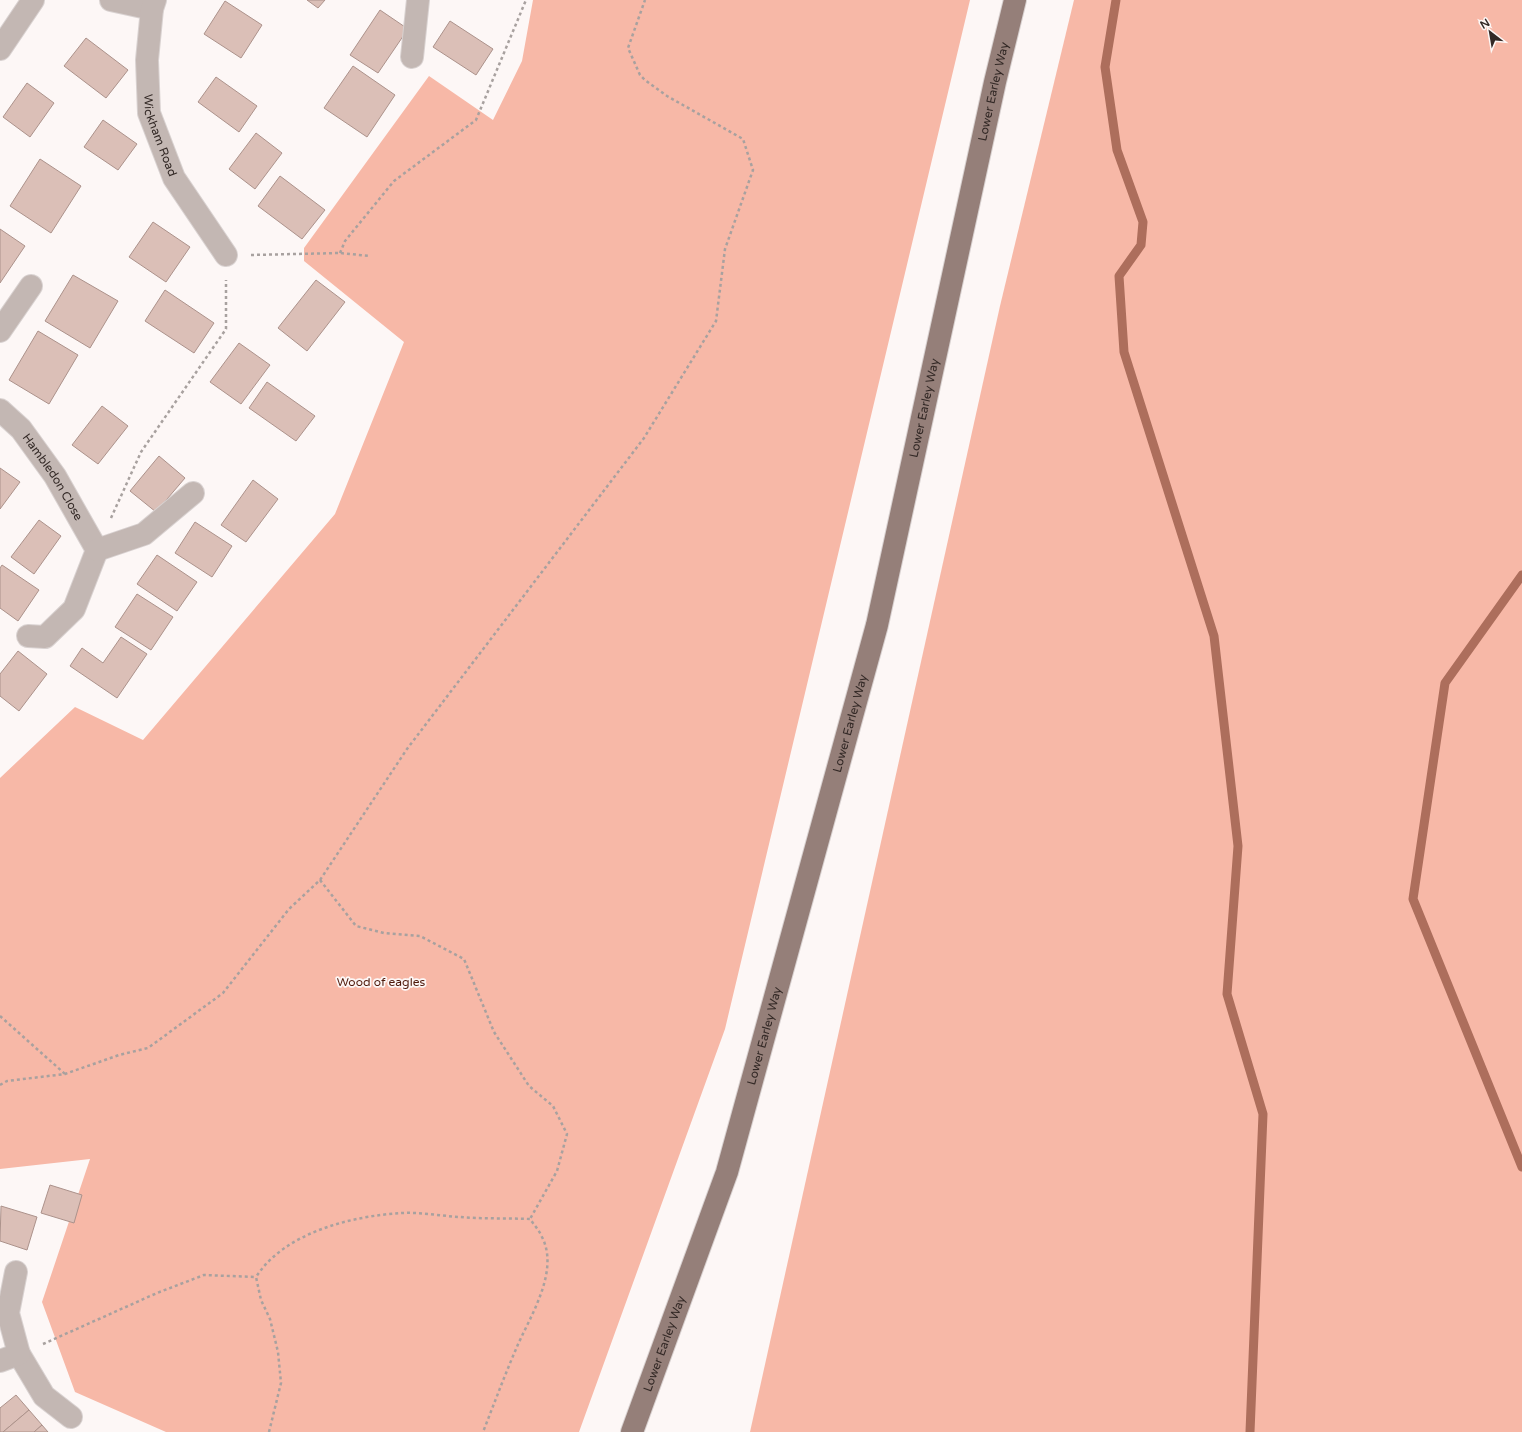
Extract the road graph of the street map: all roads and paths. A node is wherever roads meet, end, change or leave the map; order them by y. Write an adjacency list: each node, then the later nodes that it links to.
1 (33, 0): 8 (street)
2 (110, 0): 7 (street)
3 (418, 0): 9 (street)
4 (526, 0): 10 (path)
5 (645, 0): 19 (path)
6 (1015, 0): 30 (main road, Lower Earley Way)
7 (153, 4): 11 (street, Wickham Road)
8 (0, 49)
9 (412, 58)
10 (340, 253): 11 (path); 12 (path)
11 (226, 255): 17 (path)
12 (370, 256)
13 (31, 286): 14 (street)
14 (0, 331)
15 (0, 410): 17 (street, Hambledon Close)
16 (193, 493): 17 (street)
17 (97, 550): 18 (street)
18 (28, 636)
19 (320, 880): 21 (path); 23 (path)
20 (0, 1016): 21 (path)
21 (65, 1074): 22 (path)
22 (0, 1085)
23 (530, 1219): 25 (path); 29 (path)
24 (16, 1272): 26 (street)
25 (256, 1277): 26 (path); 28 (path)
26 (9, 1357): 27 (street)
27 (71, 1417)
28 (269, 1432)
29 (483, 1432)
30 (632, 1432)

